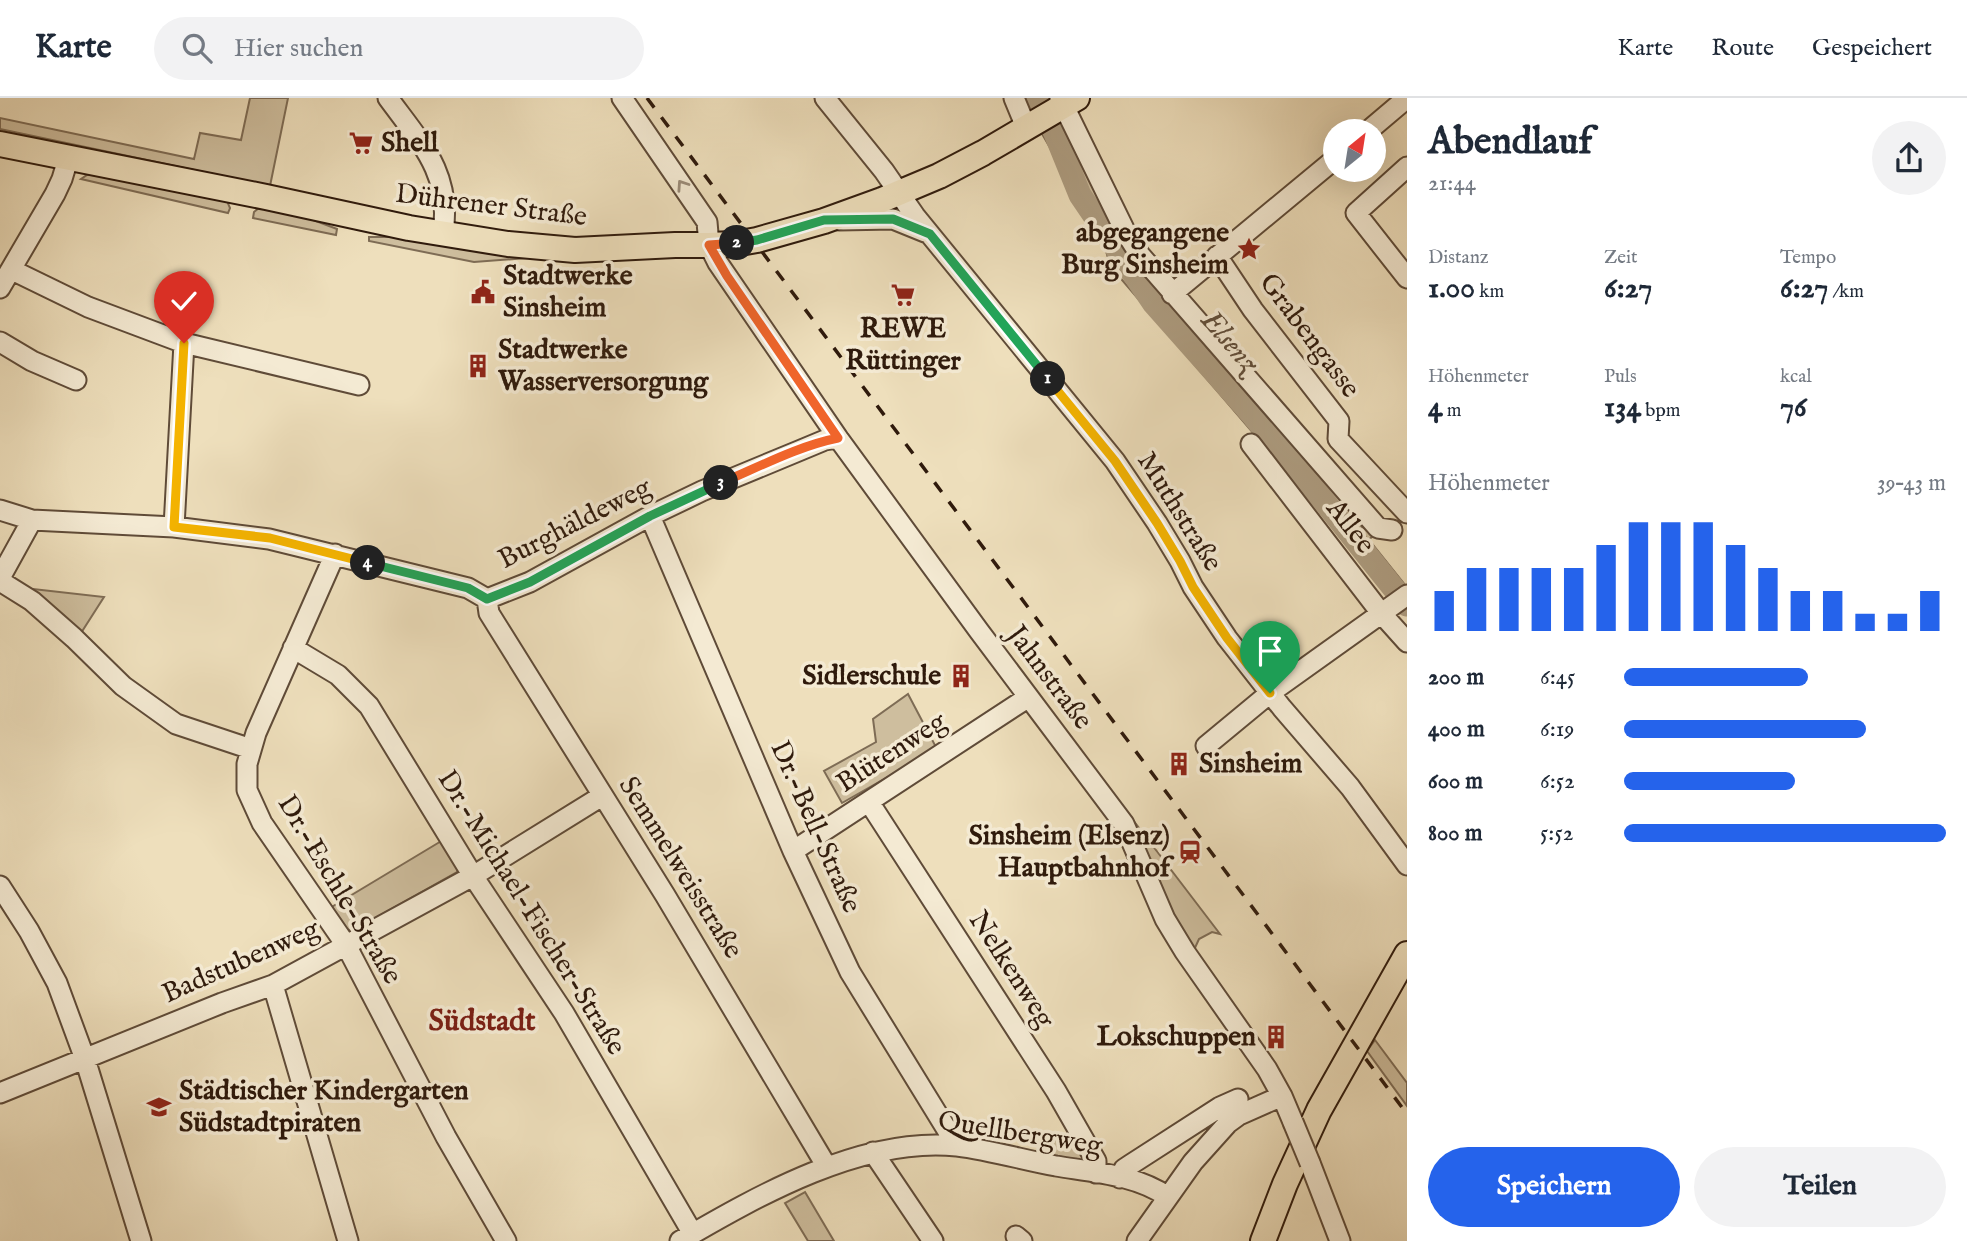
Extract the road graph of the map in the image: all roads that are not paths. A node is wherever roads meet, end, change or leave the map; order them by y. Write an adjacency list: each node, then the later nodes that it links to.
1 (388, 98): 15 (street)
2 (622, 98): 17 (street, Jahnstraße, one-way to 2)
3 (825, 98): 13 (street, Muthstraße)
4 (1014, 98): 8 (street)
5 (1407, 98): 7 (street)
6 (1065, 102): 8 (main road, Dührener Straße); 22 (street)
7 (1382, 119)
8 (1031, 124): 13 (main road, Dührener Straße)
9 (0, 144): 10 (main road, Dührener Straße)
10 (68, 159): 15 (main road, Dührener Straße); 19 (street)
11 (1407, 167): 20 (street)
12 (1323, 169): 18 (street)
13 (898, 194): 14 (main road, Dührener Straße); 16 (street, Muthstraße)
14 (824, 220): 16 (street); 17 (main road, Dührener Straße)
15 (443, 233): 17 (main road, Dührener Straße)
16 (930, 234): 41 (street, Muthstraße)
17 (709, 245): 27 (street, Jahnstraße)
18 (1217, 256): 22 (street); 30 (street, Grabengasse)
19 (12, 270): 21 (street); 24 (street)
20 (1407, 278)
21 (0, 288)
22 (1172, 294): 34 (street)
23 (0, 342): 25 (street)
24 (184, 343): 26 (street); 33 (street)
25 (76, 380)
26 (359, 385)
27 (838, 438): 31 (street, Burghäldeweg); 56 (street, Jahnstraße)
28 (1251, 444): 38 (street, Allee)
29 (0, 510): 32 (street, Burghäldeweg)
30 (1407, 513)
31 (650, 516): 37 (street, Burghäldeweg); 47 (street, Dr.-Bell-Straße)
32 (32, 520): 33 (street, Burghäldeweg); 36 (street)
33 (174, 527): 35 (street, Burghäldeweg)
34 (1392, 530)
35 (335, 554): 37 (street, Burghäldeweg); 40 (street, Dr.-Eschle-Straße)
36 (0, 580): 44 (street)
37 (487, 599): 45 (street, Semmelweisstraße)
38 (1394, 604): 39 (street, Allee); 41 (street)
39 (1407, 642)
40 (293, 648): 44 (street, Dr.-Eschle-Straße); 49 (street, Dr.-Michael-Fischer-Straße)
41 (1270, 693): 43 (street); 48 (street, Muthstraße)
42 (1021, 702): 46 (street, Blütenweg)
43 (1206, 747)
44 (251, 749): 51 (street, Dr.-Eschle-Straße)
45 (602, 796): 49 (street, Badstubenweg); 60 (street, Semmelweisstraße)
46 (869, 802): 47 (street, Blütenweg); 61 (street, Nelkenweg)
47 (793, 851): 58 (street, Dr.-Bell-Straße)
48 (1407, 865)
49 (473, 876): 51 (street, Badstubenweg); 64 (street, Dr.-Michael-Fischer-Straße)
50 (0, 886): 54 (street)
51 (346, 945): 53 (street, Badstubenweg); 67 (street, Dr.-Eschle-Straße)
52 (1407, 954): 70 (main road)
53 (273, 985): 54 (street, Badstubenweg); 66 (street)
54 (85, 1059): 55 (street, Badstubenweg); 65 (street)
55 (0, 1093)
56 (1282, 1096): 63 (street); 71 (street, Jahnstraße, bridge)
57 (1238, 1099): 62 (street, Quellbergweg)
58 (957, 1146): 59 (street, Quellbergweg); 61 (street, Quellbergweg)
59 (873, 1152): 60 (street, Quellbergweg); 68 (street)
60 (827, 1167): 64 (street, Quellbergweg)
61 (1096, 1173): 62 (street, Quellbergweg)
62 (1120, 1178): 63 (street, Quellbergweg)
63 (1168, 1197): 69 (street)
64 (687, 1237)
65 (141, 1241)
66 (348, 1241)
67 (506, 1241)
68 (933, 1241)
69 (1137, 1241)
70 (1263, 1241)
71 (1339, 1241)

